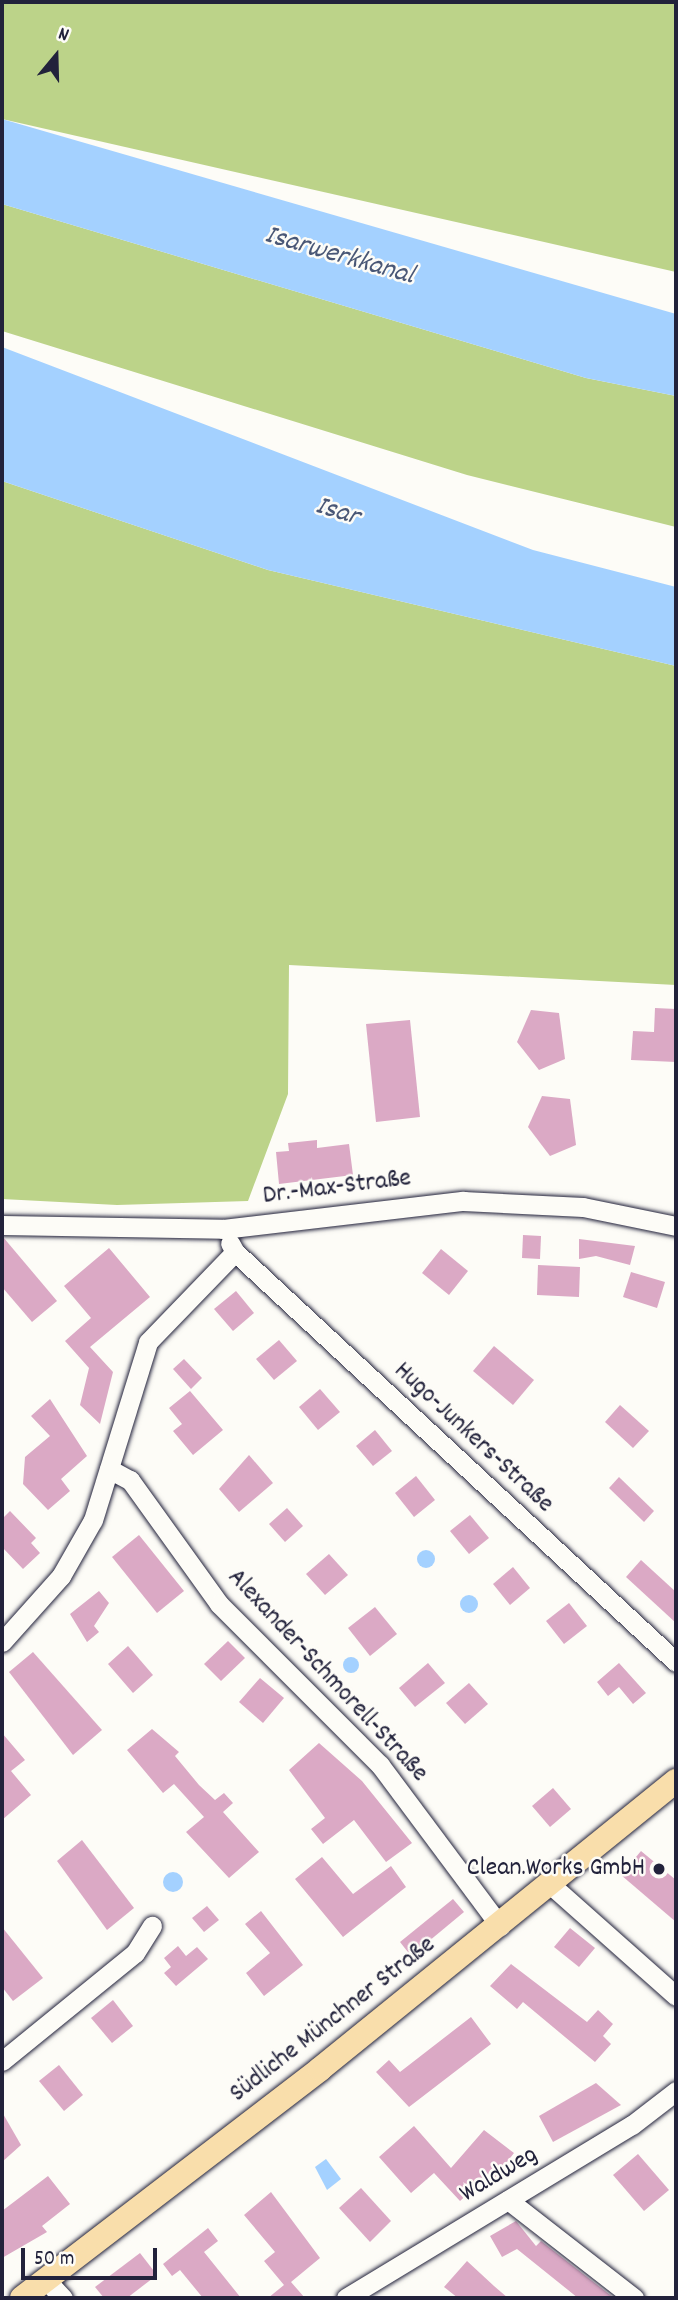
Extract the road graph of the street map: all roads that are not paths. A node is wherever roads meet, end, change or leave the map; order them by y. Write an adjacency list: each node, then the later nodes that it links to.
1 (2, 1225): 3 (street, Dr.-Max-Straße)
2 (676, 1226): 3 (street, Dr.-Max-Straße)
3 (223, 1229): 4 (street)
4 (234, 1252): 5 (street); 7 (street, Hugo-Junkers-Straße)
5 (109, 1469): 6 (street); 11 (street, Alexander-Schmorell-Straße)
6 (2, 1642)
7 (676, 1662)
8 (676, 1781): 9 (main road, Südliche Münchner Straße)
9 (551, 1885): 11 (main road, Südliche Münchner Straße); 12 (street)
10 (152, 1926): 13 (street)
11 (500, 1926): 16 (main road, Südliche Münchner Straße)
12 (676, 1996)
13 (2, 2061)
14 (676, 2091): 15 (street, Waldweg)
15 (508, 2200): 19 (street, Waldweg); 20 (street)
16 (46, 2280): 17 (main road, Südliche Münchner Straße); 18 (street)
17 (22, 2298)
18 (63, 2298)
19 (346, 2298)
20 (634, 2298)

